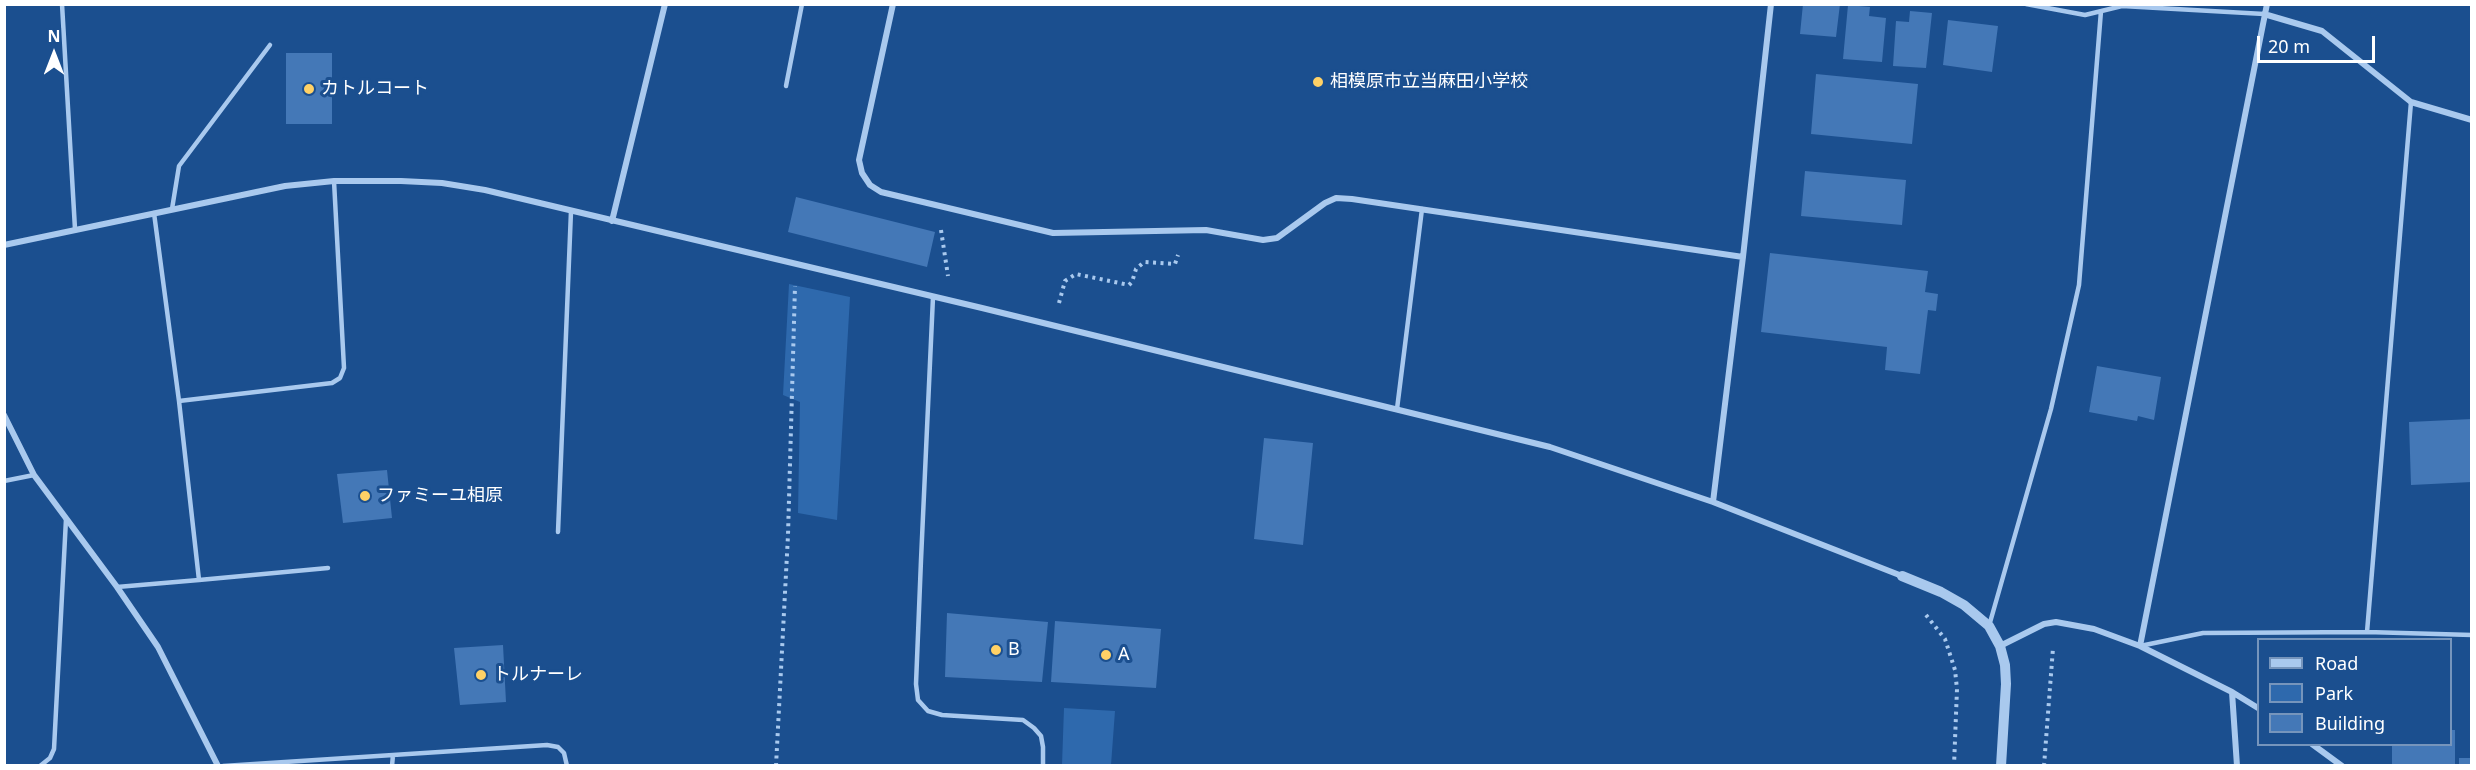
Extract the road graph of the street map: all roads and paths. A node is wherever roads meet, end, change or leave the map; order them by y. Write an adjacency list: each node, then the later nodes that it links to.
1 (62, 4): 21 (lane)
2 (665, 4): 19 (street)
3 (802, 4): 11 (lane)
4 (893, 4): 22 (street)
5 (1771, 4): 24 (street)
6 (2026, 4): 8 (lane)
7 (2267, 4): 9 (street)
8 (2101, 11): 9 (lane); 42 (lane)
9 (2264, 14): 12 (street); 46 (street)
10 (270, 45): 16 (lane)
11 (786, 86)
12 (2411, 102): 13 (street); 43 (lane)
13 (2472, 120)
14 (334, 181): 16 (street); 17 (street); 29 (lane)
15 (1422, 209): 22 (street); 24 (street); 30 (lane)
16 (172, 210): 18 (street)
17 (571, 212): 19 (street); 36 (lane)
18 (154, 213): 21 (street); 29 (lane)
19 (612, 221): 25 (street)
20 (940, 226): 26 (path)
21 (75, 229): 23 (street)
22 (1180, 230): 28 (path)
23 (4, 245)
24 (1743, 257): 34 (street)
25 (796, 265): 27 (street); 57 (path)
26 (948, 282)
27 (933, 297): 30 (street); 58 (lane)
28 (1058, 308)
29 (179, 401): 39 (lane)
30 (1397, 408): 34 (street)
31 (4, 415): 32 (street)
32 (34, 476): 33 (lane); 35 (street)
33 (4, 481)
34 (1713, 502): 38 (street)
35 (66, 518): 40 (street); 52 (lane)
36 (558, 532)
37 (328, 568): 39 (lane)
38 (1902, 576): 42 (street)
39 (199, 580): 40 (lane)
40 (117, 586): 53 (street)
41 (1923, 612): 59 (path)
42 (1989, 626): 45 (street)
43 (2367, 632): 44 (lane); 46 (lane)
44 (2472, 635)
45 (2000, 646): 46 (street); 60 (street)
46 (2140, 646): 48 (street)
47 (2053, 648): 61 (path)
48 (2232, 692): 49 (street); 62 (street)
49 (2257, 707)
50 (2315, 746): 63 (street)
51 (393, 755): 54 (lane); 55 (lane); 56 (lane)
52 (40, 765)
53 (218, 765)
54 (223, 765)
55 (392, 765)
56 (567, 765)
57 (776, 765)
58 (1043, 765)
59 (1954, 765)
60 (2001, 765)
61 (2044, 765)
62 (2237, 765)
63 (2342, 765)

